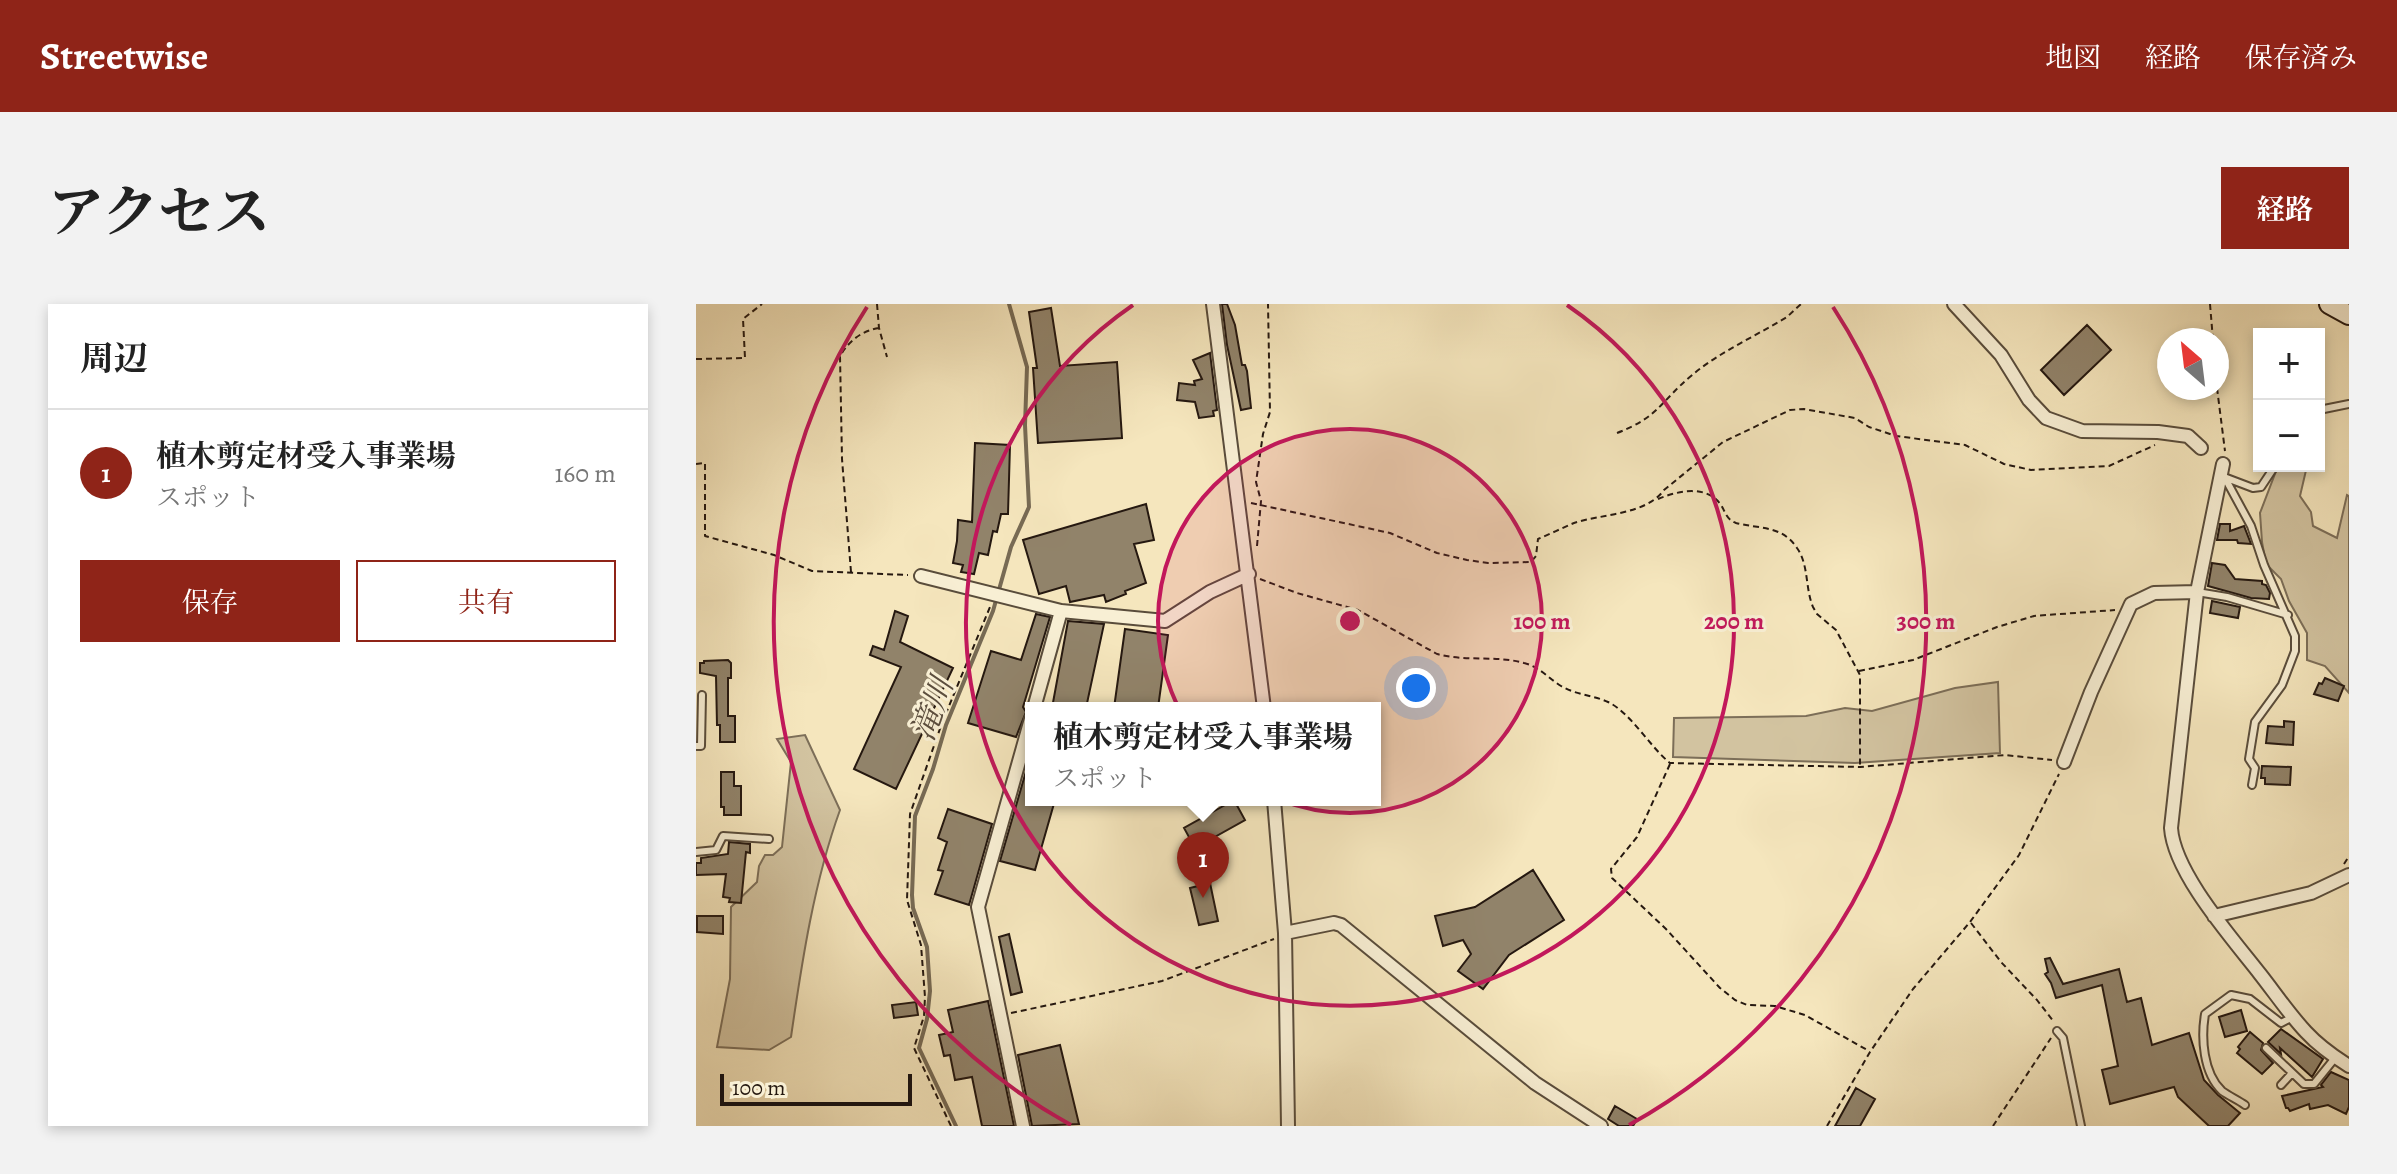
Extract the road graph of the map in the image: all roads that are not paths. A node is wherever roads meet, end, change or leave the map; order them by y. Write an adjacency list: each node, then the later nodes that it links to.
1 (1213, 304): 10 (street)
2 (1954, 304): 7 (street)
3 (2329, 304): 4 (main road)
4 (2349, 315)
5 (2349, 404): 6 (lane)
6 (2325, 409)
7 (2201, 448)
8 (2223, 472): 9 (lane); 12 (street); 14 (lane)
9 (2271, 472)
10 (1249, 574): 13 (street); 17 (street)
11 (921, 576): 13 (street)
12 (2197, 592): 14 (lane); 20 (street); 26 (street)
13 (1061, 611): 16 (street)
14 (2288, 615): 21 (lane)
15 (702, 695): 19 (lane)
16 (1036, 702)
17 (1263, 702)
18 (1025, 740): 36 (street)
19 (696, 746)
20 (2064, 762)
21 (2252, 785)
22 (1274, 806): 27 (street)
23 (769, 839): 24 (lane)
24 (696, 852)
25 (2349, 875): 26 (street)
26 (2214, 916): 28 (street)
27 (1285, 933): 37 (street); 38 (street)
28 (2294, 1017): 31 (street); 35 (lane)
29 (2057, 1031): 39 (lane)
30 (2266, 1048): 33 (lane)
31 (2336, 1057): 32 (street); 33 (lane)
32 (2349, 1066)
33 (2292, 1073): 34 (lane)
34 (2281, 1085)
35 (2245, 1105)
36 (1023, 1126)
37 (1288, 1126)
38 (1601, 1126)
39 (2081, 1126)

